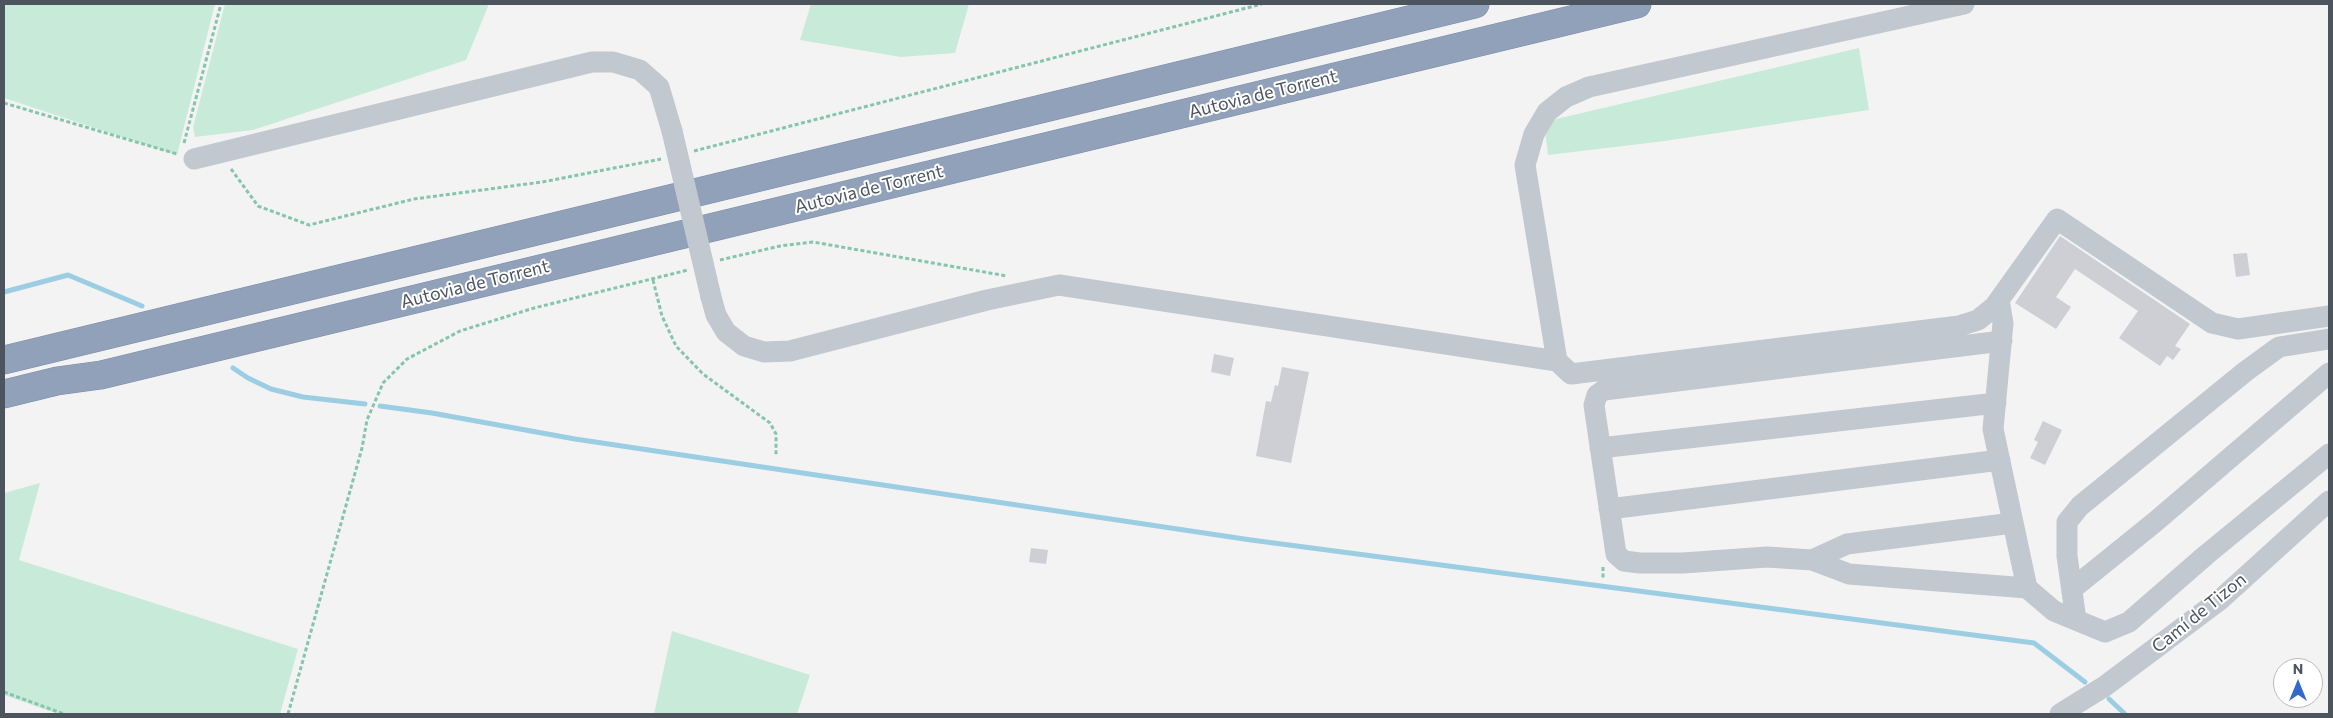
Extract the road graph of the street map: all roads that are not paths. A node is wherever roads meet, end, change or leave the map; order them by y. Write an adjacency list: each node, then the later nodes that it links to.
1 (1474, 4): 9 (highway)
2 (1637, 4): 12 (highway, Autovia de Torrent)
3 (1964, 4): 10 (street)
4 (187, 157): 10 (street, bridge)
5 (1999, 300): 6 (street); 8 (street); 10 (street)
6 (2329, 316)
7 (2329, 339): 24 (street)
8 (2002, 341): 14 (street); 16 (street)
9 (4, 360)
10 (1557, 361)
11 (2329, 373): 24 (street)
12 (101, 375): 13 (highway); 15 (highway)
13 (4, 394)
14 (1996, 403): 16 (street); 18 (street)
15 (4, 407)
16 (1600, 448): 20 (street)
17 (2329, 454): 25 (street)
18 (2000, 460): 20 (street); 21 (street)
19 (2329, 501): 26 (street, Camí de Tizon)
20 (1609, 509): 22 (street)
21 (2013, 523): 22 (street); 23 (street)
22 (1812, 560): 23 (street)
23 (2027, 588): 25 (street)
24 (2072, 589): 25 (street)
25 (2076, 620)
26 (2060, 714)

